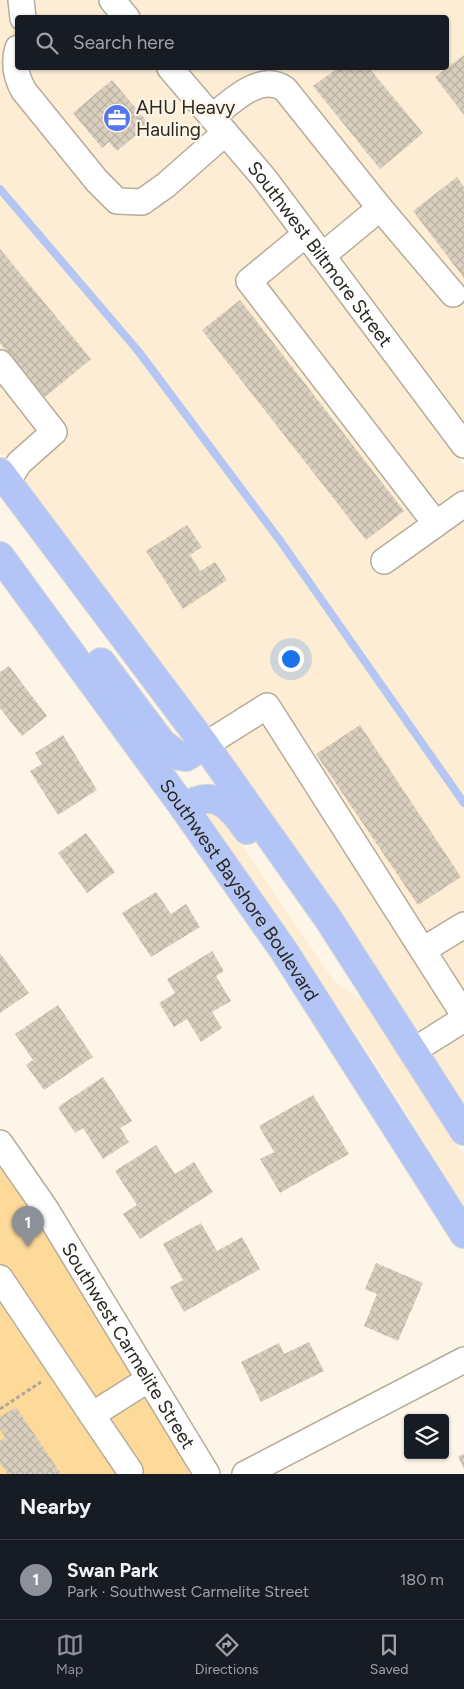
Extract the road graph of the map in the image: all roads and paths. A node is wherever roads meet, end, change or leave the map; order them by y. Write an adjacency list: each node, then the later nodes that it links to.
1 (21, 0): 3 (street)
2 (112, 0): 4 (street)
3 (23, 15)
4 (124, 15)
5 (16, 70): 7 (street)
6 (172, 70): 7 (street, Southwest Biltmore Street)
7 (219, 125): 8 (street); 9 (street, Southwest Biltmore Street)
8 (380, 208): 10 (street); 11 (street)
9 (306, 234): 10 (street, Southwest Biltmore Street); 16 (street)
10 (322, 256): 13 (street, Southwest Biltmore Street)
11 (453, 294)
12 (0, 363): 14 (street)
13 (464, 444)
14 (3, 478): 20 (main road)
15 (464, 504): 16 (street)
16 (436, 524): 18 (street)
17 (0, 556): 19 (main road, Southwest Bayshore Boulevard)
18 (384, 561)
19 (16, 577): 20 (main road); 21 (main road, Southwest Bayshore Boulevard)
20 (205, 745): 23 (street); 24 (main road)
21 (184, 808): 24 (main road); 29 (main road, Southwest Bayshore Boulevard)
22 (464, 925): 23 (street)
23 (423, 950): 25 (street)
24 (374, 992): 26 (main road)
25 (464, 1014): 26 (street)
26 (413, 1051): 27 (main road)
27 (464, 1131)
28 (0, 1143): 33 (street, Southwest Carmelite Street)
29 (464, 1234)
30 (0, 1278): 32 (street)
31 (464, 1360): 38 (street)
32 (61, 1369): 34 (path); 35 (street)
33 (149, 1379): 35 (street); 37 (street, Southwest Carmelite Street)
34 (0, 1409)
35 (92, 1415): 36 (street)
36 (130, 1471)
37 (207, 1474)
38 (245, 1474)

